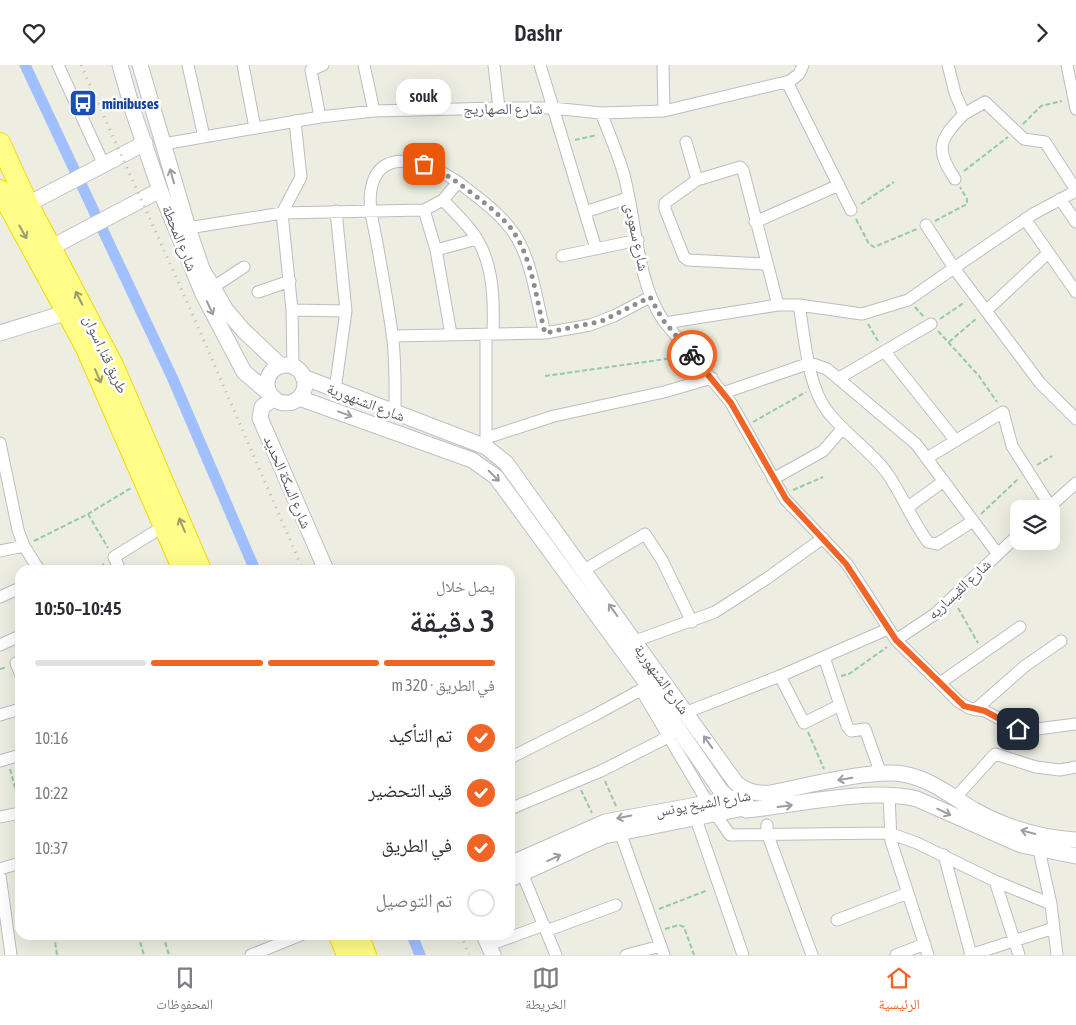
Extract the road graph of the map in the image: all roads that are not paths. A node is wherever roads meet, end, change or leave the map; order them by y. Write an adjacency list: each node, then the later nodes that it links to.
1 (58, 65): 30 (street)
2 (120, 65): 28 (street, شارع المحطة)
3 (140, 65): 29 (street, شارع المحطة)
4 (188, 65): 25 (street)
5 (243, 65): 24 (street)
6 (323, 65): 22 (street)
7 (364, 65): 18 (street)
8 (494, 65): 15 (street)
9 (540, 65): 16 (street)
10 (663, 65): 19 (street)
11 (948, 65): 21 (street)
12 (1067, 65): 17 (street)
13 (802, 66): 14 (street, شارع الصهاريج)
14 (787, 81): 19 (street, شارع الصهاريج); 34 (street)
15 (499, 108): 16 (street, شارع الصهاريج); 18 (street, شارع الصهاريج)
16 (552, 109): 20 (street, شارع الصهاريج); 46 (street)
17 (1076, 109)
18 (374, 111): 22 (street, شارع الصهاريج)
19 (664, 111): 20 (street, شارع الصهاريج)
20 (601, 113): 38 (street, شارع سعودى)
21 (964, 114): 31 (street); 37 (street)
22 (320, 117): 23 (street, شارع الصهاريج)
23 (295, 121): 24 (street, شارع الصهاريج); 47 (street)
24 (255, 128): 25 (street, شارع الصهاريج)
25 (204, 137): 29 (street, شارع الصهاريج)
26 (686, 142): 32 (street)
27 (0, 143): 41 (highway, طريق قنا, اسوان)
28 (145, 143): 30 (street); 36 (street, شارع المحطة)
29 (163, 144): 52 (street, شارع المحطة, one-way to 29)
30 (104, 165): 41 (street)
31 (954, 179)
32 (697, 180): 49 (street); 60 (street)
33 (458, 182): 40 (street); 42 (street); 77 (street)
34 (839, 185): 44 (street); 49 (street)
35 (0, 189): 73 (highway, طريق قنا, اسوان, one-way to 73)
36 (160, 190): 55 (street); 88 (street, شارع المحطة, one-way to 88)
37 (1076, 191): 39 (street)
38 (628, 198): 46 (street); 54 (street, شارع سعودى)
39 (1060, 199): 48 (street); 50 (street)
40 (443, 200): 43 (street); 53 (street)
41 (28, 205): 55 (highway, طريق قنا, اسوان)
42 (371, 210): 43 (street); 45 (street); 80 (street)
43 (424, 210): 57 (street)
44 (851, 210)
45 (336, 211): 47 (street); 72 (street)
46 (585, 212): 56 (street)
47 (282, 213): 52 (street); 63 (street)
48 (1025, 219): 58 (street); 62 (street)
49 (755, 222): 60 (street)
50 (1076, 222)
51 (926, 225): 62 (street)
52 (188, 228): 64 (street, شارع المحطة)
53 (477, 239): 57 (street); 79 (street)
54 (638, 240): 56 (street); 67 (street, شارع سعودى)
55 (52, 247): 113 (highway, طريق قنا, اسوان, one-way to 55)
56 (596, 249): 59 (street)
57 (436, 250): 78 (street)
58 (1048, 253): 66 (street); 71 (street)
59 (562, 256)
60 (766, 264): 68 (street)
61 (244, 267): 64 (street)
62 (954, 268): 69 (street); 71 (street)
63 (290, 281): 65 (street); 70 (street)
64 (212, 288): 83 (street, شارع المحطة)
65 (258, 292)
66 (1076, 292)
67 (650, 297): 74 (street, شارع سعودى); 77 (street)
68 (778, 305): 69 (street); 74 (street)
69 (799, 305): 82 (street)
70 (292, 310): 72 (street); 83 (street)
71 (987, 310): 91 (street)
72 (346, 311): 86 (street)
73 (68, 312): 76 (street); 104 (highway, طريق قنا, اسوان, one-way to 104)
74 (665, 323): 85 (street, شارع سعودى)
75 (932, 324): 81 (street)
76 (0, 333)
77 (545, 333): 79 (street)
78 (451, 334): 79 (street); 80 (street)
79 (490, 334): 95 (street)
80 (392, 336): 90 (street)
81 (885, 352): 84 (street); 93 (street)
82 (810, 363): 84 (street); 87 (street); 92 (street)
83 (293, 370): 86 (street, شارع الشنهورية); 88 (street); 89 (street)
84 (839, 377): 96 (street)
85 (712, 378): 87 (street, شارع سعودى); 95 (street)
86 (335, 390): 90 (street, شارع الشنهورية)
87 (723, 393): 97 (street, شارع سعودى)
88 (272, 396): 89 (street); 114 (street, شارع السكة الحديد)
89 (299, 398): 129 (street, شارع الشنهورية, one-way to 129)
90 (395, 414): 95 (street, شارع الشنهورية)
91 (1076, 419)
92 (843, 428): 97 (street); 102 (street)
93 (956, 441): 96 (street); 100 (street)
94 (0, 443): 107 (street)
95 (486, 443): 115 (street, شارع الشنهورية)
96 (927, 458): 98 (street)
97 (773, 479): 105 (street, شارع سعودى)
98 (944, 481): 102 (street); 103 (street)
99 (1076, 483): 101 (street)
100 (1045, 500)
101 (1057, 500)
102 (908, 507): 103 (street)
103 (973, 521): 109 (street)
104 (164, 526): 111 (street); 112 (highway, طريق قنا, اسوان)
105 (823, 538): 118 (street); 120 (street, شارع سعودى)
106 (1010, 542): 109 (street, شارع القيساريه)
107 (24, 546): 108 (street); 110 (street)
108 (0, 551)
109 (997, 553): 122 (street, شارع القيساريه)
110 (36, 565)
111 (118, 565)
112 (181, 565)
113 (200, 565)
114 (324, 565)
115 (584, 569): 118 (street); 123 (street, شارع الشنهورية, one-way to 115)
116 (15, 590): 117 (street)
117 (0, 597)
118 (692, 622): 123 (street)
119 (1020, 627): 128 (street)
120 (888, 629): 122 (street, شارع سعودى); 126 (street)
121 (15, 638): 125 (street)
122 (896, 640): 128 (street, شارع سعودى)
123 (636, 641): 133 (street, شارع الشنهورية)
124 (1061, 641): 132 (street)
125 (0, 645)
126 (824, 657): 127 (street); 130 (street)
127 (780, 676): 130 (street); 133 (street)
128 (940, 683): 132 (street, شارع سعودى)
129 (645, 687): 136 (street, شارع الشنهورية); 137 (street)
130 (840, 705): 139 (street)
131 (15, 710): 134 (street)
132 (975, 710): 135 (street, شارع سعودى)
133 (686, 713): 140 (street, شارع الشنهورية, one-way to 133)
134 (0, 715)
135 (1076, 724)
136 (675, 733): 143 (street, شارع الشنهورية); 144 (street); 145 (street)
137 (515, 755)
138 (1076, 767): 142 (street)
139 (880, 774): 140 (street, one-way to 140); 142 (street)
140 (758, 794): 143 (street, شارع الشيخ يونس); 146 (street, شارع الشيخ يونس)
141 (889, 794): 146 (street, one-way to 141); 153 (street); 155 (street, one-way to 155)
142 (955, 798): 154 (street, one-way to 142)
143 (728, 799): 144 (street, شارع الشيخ يونس); 146 (street, شارع الشنهورية)
144 (708, 803): 148 (street); 151 (street, شارع الشيخ يونس, one-way to 151)
145 (515, 807)
146 (746, 810): 148 (street, شارع الشيخ يونس)
147 (15, 814): 149 (street)
148 (716, 815): 150 (street, شارع الشيخ يونس); 152 (street)
149 (0, 817)
150 (696, 819): 151 (street, شارع الشيخ يونس); 185 (street)
151 (620, 825): 158 (street, شارع الشيخ يونس); 162 (street, شارع الشيخ يونس, one-way to 151); 177 (street)
152 (767, 829): 153 (street); 186 (street)
153 (889, 833): 156 (street); 164 (street)
154 (1076, 840)
155 (1039, 850): 157 (street); 165 (street)
156 (944, 855): 163 (street); 188 (street)
157 (1076, 856)
158 (515, 862)
159 (15, 864): 160 (street)
160 (0, 869)
161 (0, 875): 179 (street)
162 (516, 876): 169 (street)
163 (996, 881): 165 (street); 175 (street)
164 (908, 893): 167 (street); 178 (street)
165 (1051, 903): 168 (street)
166 (616, 905): 169 (street)
167 (837, 920)
168 (1054, 927): 175 (street); 190 (street)
169 (545, 928): 170 (street); 183 (street)
170 (515, 937)
171 (288, 940): 180 (street)
172 (341, 940): 181 (highway)
173 (360, 940): 182 (highway)
174 (505, 940): 176 (street)
175 (1016, 940): 188 (street); 189 (street)
176 (489, 945)
177 (663, 950): 184 (street)
178 (926, 950): 187 (street)
179 (11, 955)
180 (251, 955)
181 (347, 955)
182 (366, 955)
183 (556, 955)
184 (626, 955)
185 (742, 955)
186 (812, 955)
187 (896, 955)
188 (971, 955)
189 (1019, 955)
190 (1057, 955)

